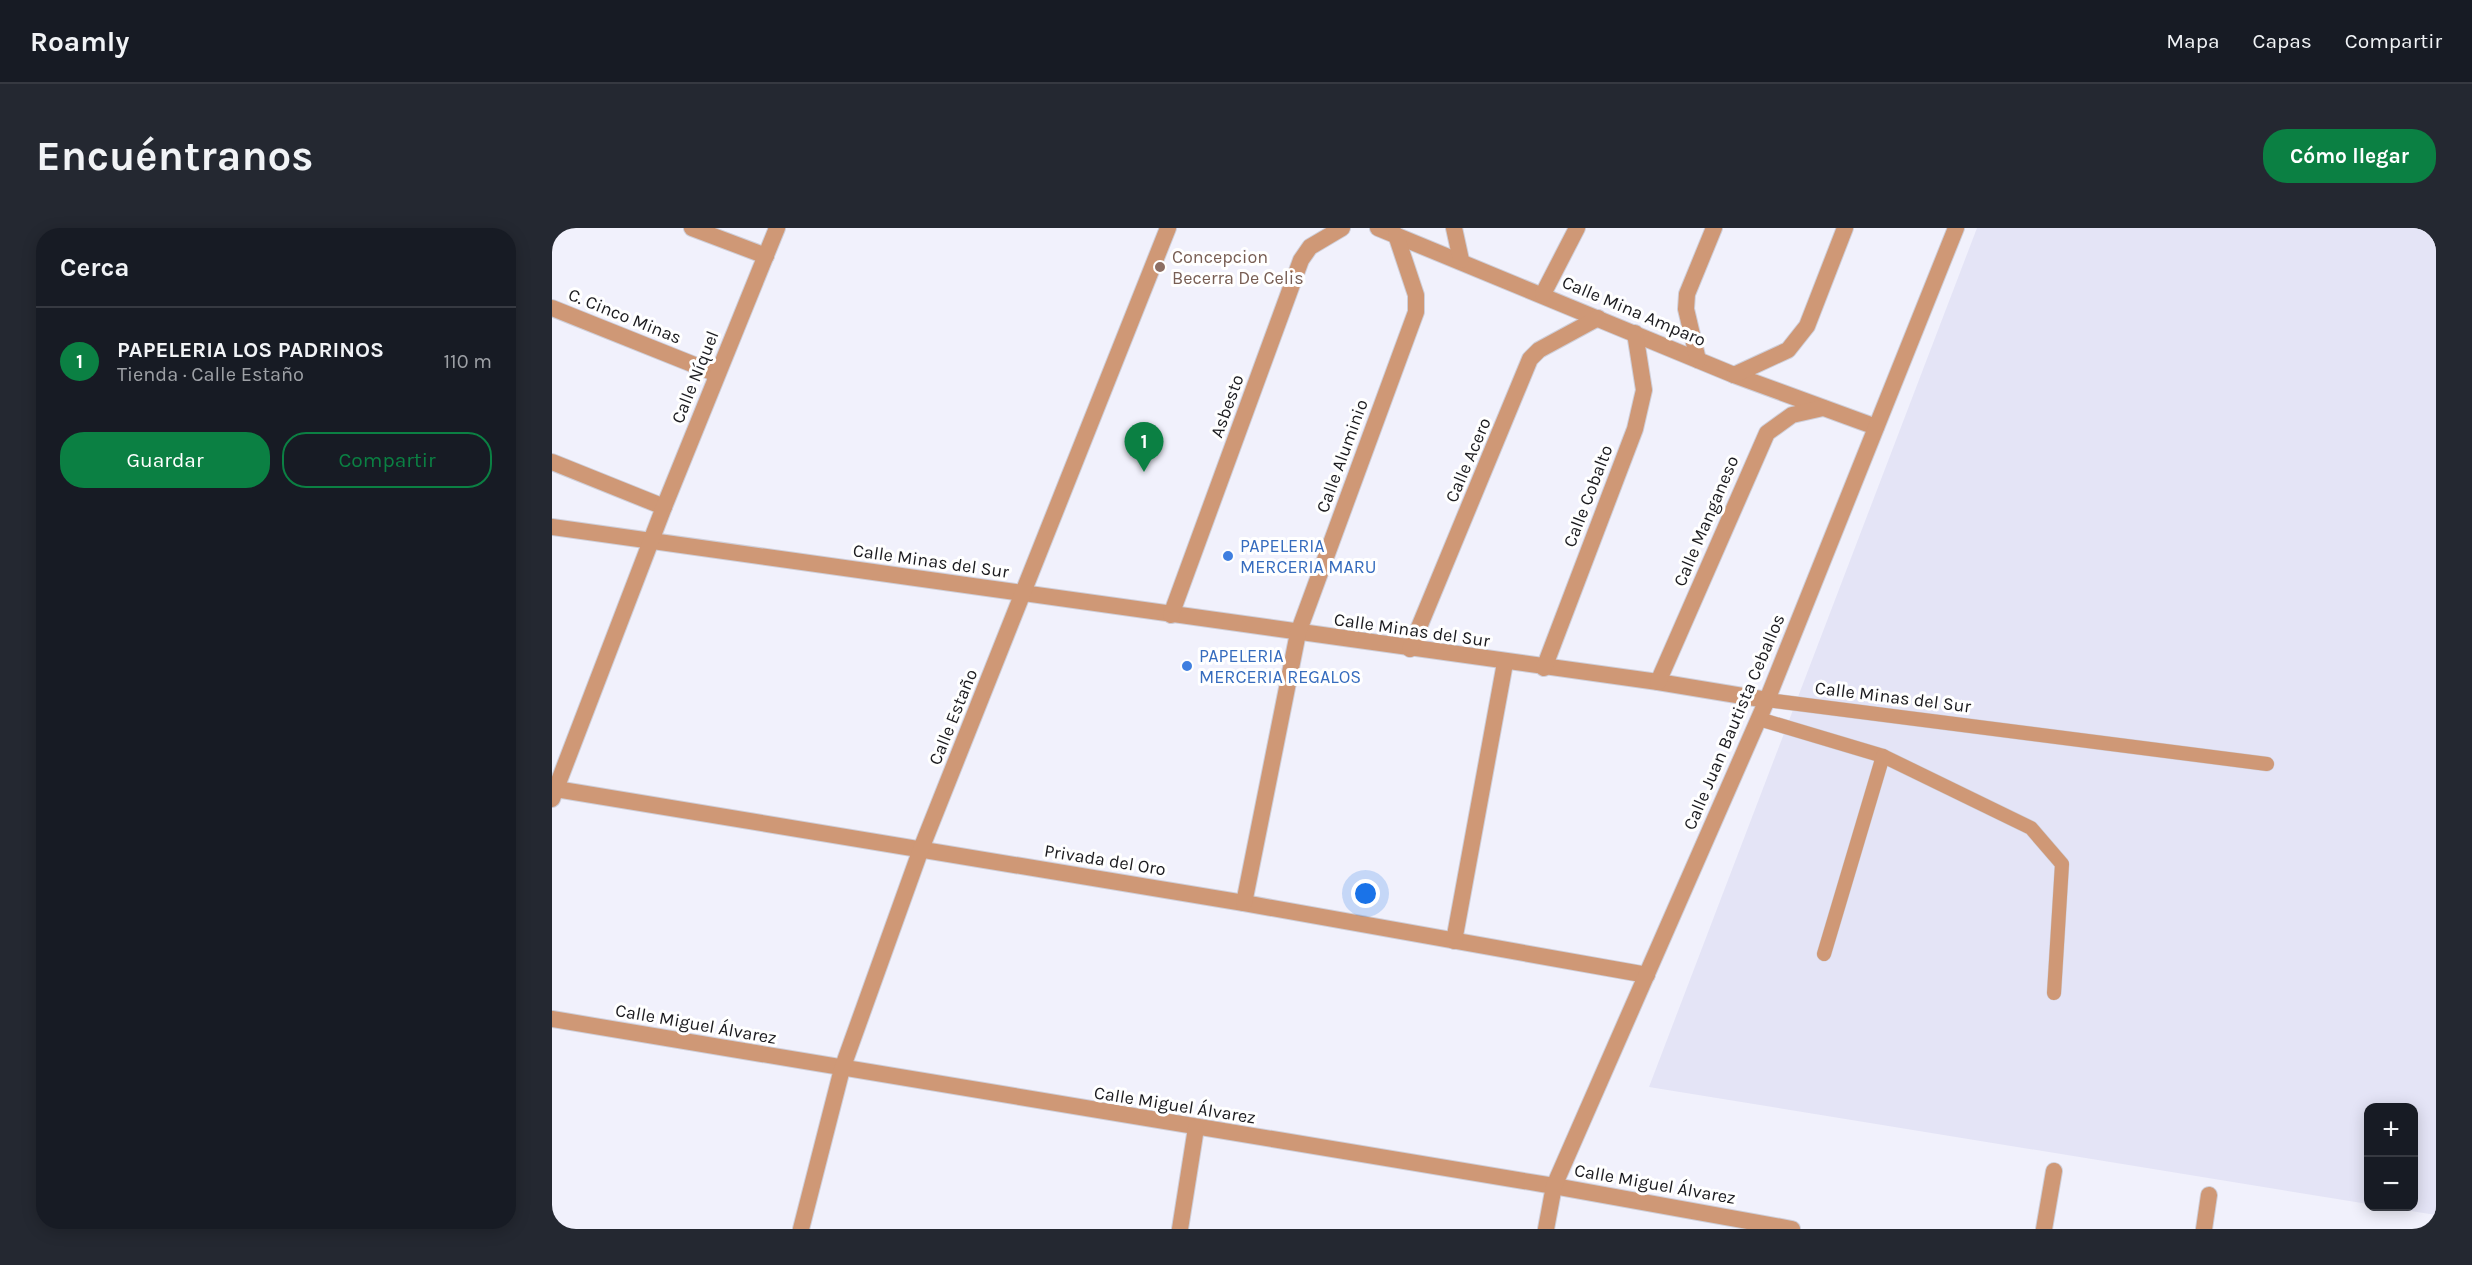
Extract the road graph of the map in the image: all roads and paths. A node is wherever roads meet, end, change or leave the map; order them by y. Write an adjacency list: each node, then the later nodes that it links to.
1 (692, 228): 12 (street)
2 (777, 228): 12 (street, Calle Níquel)
3 (1168, 228): 27 (street, Calle Estaño)
4 (1342, 228): 28 (street, Asbesto)
5 (1378, 228): 11 (street, Calle Mina Amparo)
6 (1455, 228): 13 (street)
7 (1577, 228): 14 (street)
8 (1714, 228): 18 (street)
9 (1845, 228): 20 (street)
10 (1956, 228): 22 (street, Calle Juan Bautista Ceballos)
11 (1396, 235): 13 (street, Calle Mina Amparo); 29 (street, Calle Aluminio)
12 (766, 256): 19 (street, Calle Níquel)
13 (1461, 260): 14 (street, Calle Mina Amparo)
14 (1543, 294): 16 (street, Calle Mina Amparo)
15 (552, 308): 19 (street, C. Cinco Minas)
16 (1598, 318): 17 (street, Calle Mina Amparo); 30 (street, Calle Acero)
17 (1635, 333): 18 (street, Calle Mina Amparo); 32 (street, Calle Cobalto)
18 (1698, 360): 20 (street, Calle Mina Amparo)
19 (717, 374): 24 (street, Calle Níquel)
20 (1734, 375): 21 (street, Calle Mina Amparo)
21 (1823, 408): 22 (street, Calle Mina Amparo); 33 (street, Calle Manganeso)
22 (1876, 427): 34 (street, Calle Juan Bautista Ceballos)
23 (552, 462): 24 (street)
24 (664, 507): 26 (street, Calle Níquel)
25 (552, 527): 26 (street, Calle Minas del Sur)
26 (651, 541): 27 (street, Calle Minas del Sur); 38 (street, Calle Níquel)
27 (1022, 594): 28 (street, Calle Minas del Sur); 39 (street, Calle Estaño)
28 (1171, 615): 29 (street, Calle Minas del Sur)
29 (1298, 633): 30 (street, Calle Minas del Sur); 40 (street, Calle Aluminio)
30 (1410, 649): 31 (street, Calle Minas del Sur)
31 (1505, 663): 32 (street, Calle Minas del Sur); 41 (street)
32 (1544, 668): 33 (street, Calle Minas del Sur)
33 (1658, 682): 34 (street, Calle Minas del Sur)
34 (1767, 700): 35 (street, Calle Juan Bautista Ceballos); 37 (lane, Calle Minas del Sur)
35 (1759, 719): 36 (lane); 43 (street, Calle Juan Bautista Ceballos)
36 (1883, 756): 42 (lane); 44 (lane)
37 (2267, 764)
38 (554, 794): 39 (street, Privada del Oro)
39 (921, 849): 40 (street, Privada del Oro); 46 (street, Calle Estaño)
40 (1244, 903): 41 (street, Privada del Oro)
41 (1454, 941): 43 (street, Privada del Oro)
42 (1824, 954)
43 (1647, 975): 49 (street, Calle Juan Bautista Ceballos)
44 (2055, 993)
45 (552, 1019): 46 (street, Calle Miguel Álvarez)
46 (842, 1069): 47 (street, Calle Miguel Álvarez); 51 (street, Calle Estaño)
47 (1196, 1128): 49 (street, Calle Miguel Álvarez); 52 (street)
48 (2055, 1171): 55 (street)
49 (1554, 1186): 53 (street, Calle Juan Bautista Ceballos); 54 (street, Calle Miguel Álvarez)
50 (2209, 1195): 56 (street)
51 (801, 1229)
52 (1180, 1229)
53 (1546, 1229)
54 (1792, 1229)
55 (2044, 1229)
56 (2204, 1229)

